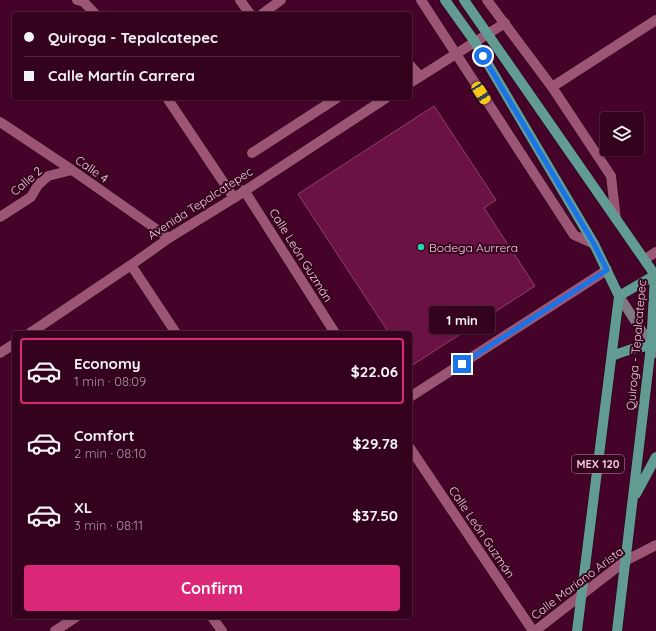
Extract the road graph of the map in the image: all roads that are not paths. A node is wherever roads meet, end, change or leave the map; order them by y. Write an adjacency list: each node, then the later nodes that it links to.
1 (240, 0): 9 (street)
2 (280, 0): 10 (street)
3 (421, 0): 15 (street)
4 (445, 0): 14 (main road, Quiroga - Tepalcatepec)
5 (464, 0): 13 (main road, Quiroga - Tepalcatepec)
6 (488, 0): 12 (street)
7 (83, 1): 8 (street)
8 (93, 12)
9 (249, 12)
10 (265, 12)
11 (656, 20): 19 (street)
12 (505, 23): 13 (street); 19 (street)
13 (488, 34): 14 (street); 29 (main road, Quiroga - Tepalcatepec)
14 (475, 42): 15 (street); 31 (main road, Quiroga - Tepalcatepec)
15 (455, 54): 17 (street); 31 (street)
16 (412, 67): 17 (street)
17 (420, 76): 18 (street)
18 (412, 81)
19 (552, 87): 29 (street)
20 (169, 100): 27 (street)
21 (383, 100): 26 (street, Avenida Tepalcatepec)
22 (320, 102): 24 (street)
23 (0, 122): 25 (street, Calle 4)
24 (252, 153)
25 (72, 170): 28 (street, Calle 2); 30 (street, Calle 4)
26 (244, 190): 27 (street, Avenida Tepalcatepec); 40 (street, Calle León Guzmán)
27 (234, 198): 30 (street, Avenida Tepalcatepec)
28 (0, 217)
29 (616, 219): 33 (main road, Quiroga - Tepalcatepec)
30 (169, 238): 34 (street, Avenida Tepalcatepec)
31 (594, 244): 35 (main road, Quiroga - Tepalcatepec)
32 (656, 252): 33 (street)
33 (645, 259): 36 (main road, Quiroga - Tepalcatepec)
34 (131, 265): 38 (street, Avenida Tepalcatepec); 39 (street)
35 (607, 270): 37 (main road, Quiroga - Tepalcatepec); 45 (street)
36 (656, 276): 37 (main road); 42 (main road, Quiroga - Tepalcatepec / MEX 120)
37 (619, 296): 42 (main road); 44 (main road, Quiroga - Tepalcatepec / MEX 120)
38 (33, 331)
39 (175, 331)
40 (334, 331)
41 (12, 345): 43 (street)
42 (654, 349): 44 (main road); 48 (main road, Quiroga - Tepalcatepec / MEX 120)
43 (0, 353)
44 (612, 356): 51 (main road, Quiroga - Tepalcatepec / MEX 120)
45 (412, 396)
46 (412, 451): 56 (street, Calle León Guzmán)
47 (656, 457): 48 (main road)
48 (633, 500): 50 (main road, Quiroga - Tepalcatepec / MEX 120)
49 (656, 545): 50 (street, Calle Mariano Arista)
50 (625, 561): 51 (street, Calle Mariano Arista); 58 (main road, Quiroga - Tepalcatepec / MEX 120)
51 (582, 596): 56 (street, Calle Mariano Arista); 57 (main road, Quiroga - Tepalcatepec / MEX 120)
52 (73, 619): 54 (street)
53 (213, 619): 55 (street)
54 (55, 631)
55 (222, 631)
56 (534, 631)
57 (577, 631)
58 (617, 631)

